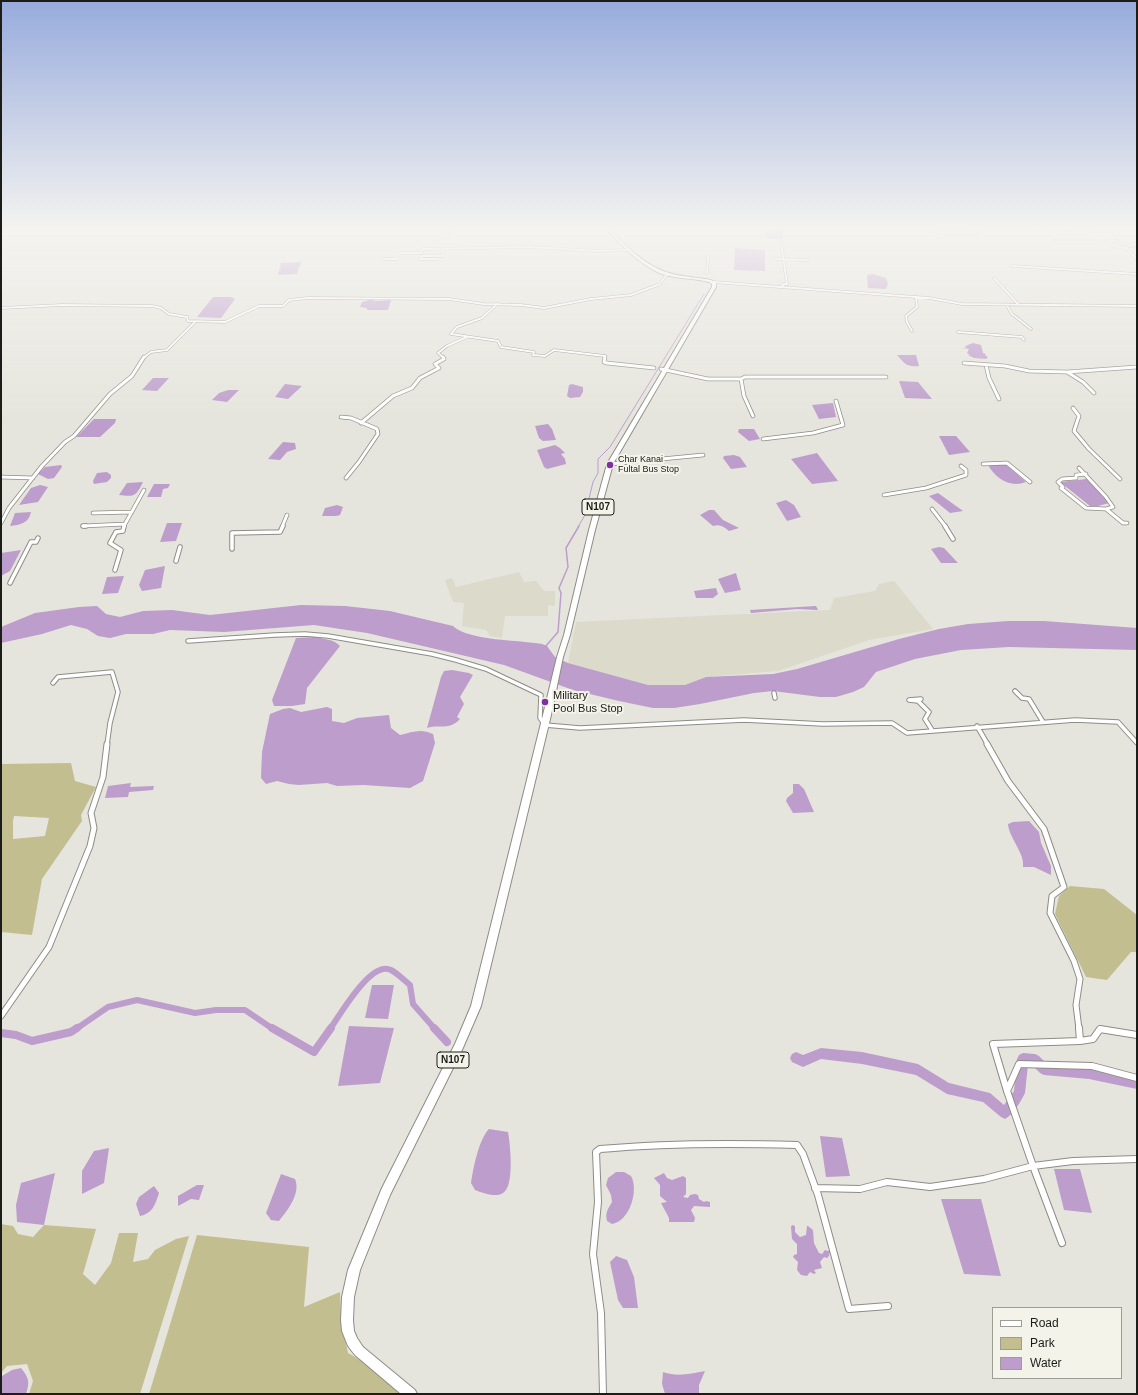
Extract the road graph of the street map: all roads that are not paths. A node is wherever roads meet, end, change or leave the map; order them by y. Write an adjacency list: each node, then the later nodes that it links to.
1 (639, 292): 6 (street)
2 (712, 292): 21 (highway, N107)
3 (844, 292): 5 (street)
4 (1007, 292): 8 (street)
5 (916, 298): 7 (street); 13 (street)
6 (497, 304): 11 (street); 15 (street)
7 (1006, 304): 8 (street); 12 (street)
8 (1018, 304): 9 (street)
9 (1137, 306)
10 (1, 308): 11 (street)
11 (195, 322): 40 (street)
12 (1031, 329)
13 (912, 331)
14 (958, 332): 16 (street)
15 (467, 337): 20 (street); 31 (street)
16 (1024, 340)
17 (964, 363): 18 (street)
18 (986, 365): 22 (street); 26 (street)
19 (1137, 367): 22 (street)
20 (654, 368)
21 (663, 369): 24 (street); 34 (highway, N107)
22 (1067, 372): 25 (street)
23 (886, 377): 24 (street)
24 (741, 379): 29 (street)
25 (1094, 393)
26 (999, 399)
27 (836, 401): 32 (street)
28 (1073, 408): 42 (street)
29 (753, 416)
30 (341, 417): 31 (street)
31 (361, 423): 41 (street)
32 (763, 439)
33 (703, 455): 34 (street)
34 (610, 464): 69 (highway, N107)
35 (983, 464): 43 (street)
36 (961, 466): 45 (street)
37 (1079, 468): 38 (street)
38 (1086, 474): 47 (street); 47 (street)
39 (1, 477): 40 (street)
40 (32, 478): 51 (street)
41 (346, 478)
42 (1120, 479)
43 (1030, 482)
44 (144, 490): 48 (street)
45 (884, 494)
46 (932, 509): 56 (street)
47 (1106, 510): 52 (street)
48 (132, 512): 49 (street); 53 (street)
49 (93, 513)
50 (287, 515): 58 (street)
51 (1, 523)
52 (1127, 523)
53 (125, 524): 54 (street); 60 (street)
54 (83, 526)
55 (38, 538): 61 (street)
56 (953, 539)
57 (180, 547): 59 (street)
58 (232, 549)
59 (176, 561)
60 (115, 570)
61 (10, 583)
62 (188, 641): 69 (street)
63 (53, 683): 73 (street)
64 (1015, 690): 68 (street)
65 (774, 693): 66 (street)
66 (775, 698)
67 (918, 701): 71 (street)
68 (1043, 722): 70 (street); 72 (street)
69 (545, 725): 71 (street); 83 (highway, N107)
70 (977, 726): 71 (street); 75 (street)
71 (932, 730)
72 (1137, 743)
73 (1, 1016)
74 (1137, 1034): 75 (street)
75 (1080, 1041): 77 (street)
76 (1137, 1078): 77 (street)
77 (1006, 1091): 79 (street)
78 (1137, 1158): 79 (street)
79 (1033, 1166): 80 (street); 81 (street)
80 (815, 1188): 82 (street); 84 (street)
81 (1062, 1243)
82 (888, 1306)
83 (411, 1394)
84 (603, 1394)

